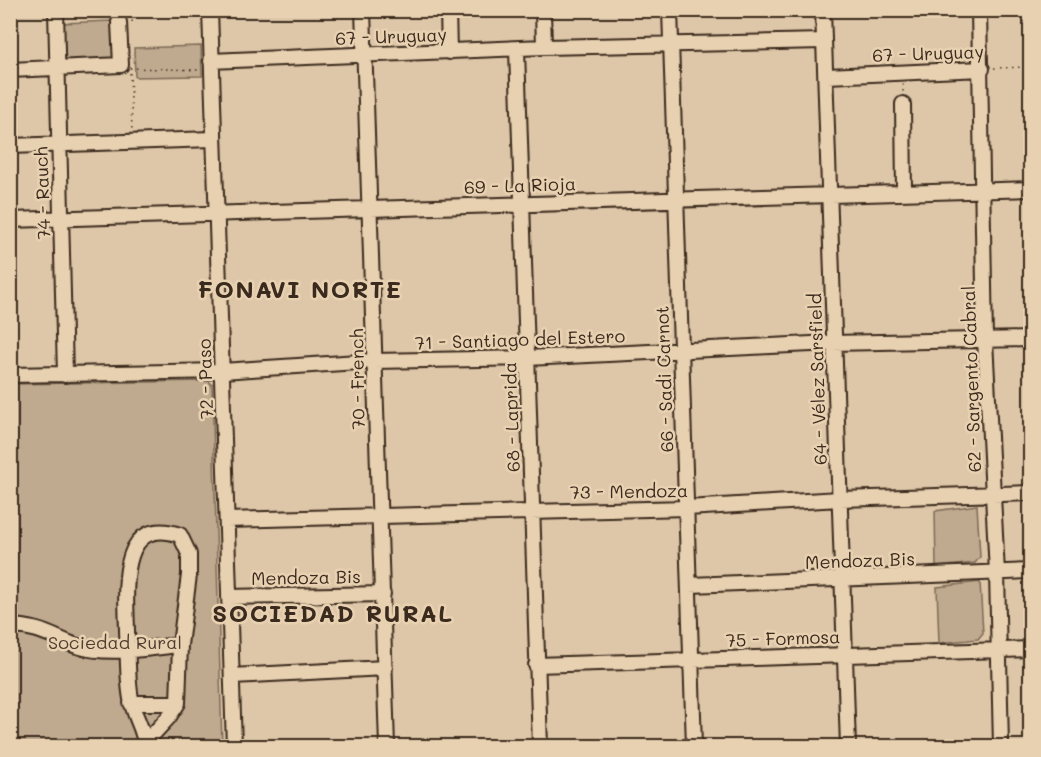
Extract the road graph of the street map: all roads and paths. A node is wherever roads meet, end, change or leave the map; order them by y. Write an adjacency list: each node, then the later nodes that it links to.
1 (56, 10): 21 (street, 74 - Rauch)
2 (210, 10): 16 (street, 72 - Paso)
3 (363, 10): 15 (street, 70 - French)
4 (448, 10): 14 (street)
5 (543, 10): 12 (street)
6 (670, 10): 11 (street, 66 - Sadi Carnot)
7 (823, 10): 10 (street, 64 - Vélez Sarsfield)
8 (979, 10): 19 (street, 62 - Sargento Cabral)
9 (119, 22): 17 (street)
10 (824, 41): 11 (street, 67 - Uruguay); 23 (street, 64 - Vélez Sarsfield)
11 (671, 44): 12 (street, 67 - Uruguay); 33 (street, 66 - Sadi Carnot)
12 (544, 47): 13 (street, 67 - Uruguay)
13 (517, 50): 14 (street, 67 - Uruguay); 34 (street, 68 - Laprida)
14 (449, 52): 15 (street, 67 - Uruguay)
15 (364, 55): 16 (street, 67 - Uruguay); 35 (street, 70 - French)
16 (211, 65): 17 (path); 25 (street, 72 - Paso)
17 (125, 66): 21 (street); 26 (path)
18 (1030, 67): 19 (path, 67 - Uruguay)
19 (982, 69): 22 (street, 67 - Uruguay); 31 (street, 62 - Sargento Cabral)
20 (10, 70): 21 (street)
21 (56, 70): 27 (street, 74 - Rauch)
22 (902, 72): 23 (street, 67 - Uruguay); 24 (path)
23 (827, 76): 32 (street, 64 - Vélez Sarsfield)
24 (903, 104): 30 (street)
25 (212, 139): 26 (street); 36 (street, 72 - Paso)
26 (133, 142): 27 (street)
27 (58, 144): 28 (street); 38 (street, 74 - Rauch)
28 (10, 146)
29 (1030, 189): 31 (street, 69 - La Rioja)
30 (904, 192): 31 (street, 69 - La Rioja); 32 (street, 69 - La Rioja)
31 (983, 192): 40 (street, 62 - Sargento Cabral)
32 (828, 195): 33 (street, 69 - La Rioja); 41 (street, 64 - Vélez Sarsfield)
33 (676, 198): 34 (street, 69 - La Rioja); 42 (street, 66 - Sadi Carnot)
34 (523, 203): 35 (street, 69 - La Rioja); 43 (street, 68 - Laprida)
35 (371, 208): 36 (street, 69 - La Rioja); 44 (street, 70 - French)
36 (216, 214): 38 (street, 69 - La Rioja); 45 (street, 72 - Paso)
37 (10, 220): 38 (street, 69 - La Rioja)
38 (61, 220): 47 (street, 74 - Rauch)
39 (1030, 339): 40 (street, 71 - Santiago del Estero)
40 (985, 340): 41 (street, 71 - Santiago del Estero); 49 (street, 62 - Sargento Cabral)
41 (832, 343): 42 (street, 71 - Santiago del Estero); 50 (street, 64 - Vélez Sarsfield)
42 (680, 350): 43 (street, 71 - Santiago del Estero); 51 (street, 66 - Sadi Carnot)
43 (527, 358): 44 (street, 71 - Santiago del Estero); 52 (street, 68 - Laprida)
44 (374, 362): 45 (street, 71 - Santiago del Estero); 53 (street, 70 - French)
45 (222, 371): 47 (street, 71 - Santiago del Estero); 54 (street, 72 - Paso)
46 (10, 375): 47 (street, 71 - Santiago del Estero)
47 (64, 375)
48 (1030, 493): 49 (street, 73 - Mendoza)
49 (993, 494): 50 (street, 73 - Mendoza); 56 (street, 62 - Sargento Cabral)
50 (840, 499): 51 (street, 73 - Mendoza); 57 (street, 64 - Vélez Sarsfield)
51 (687, 508): 52 (street, 73 - Mendoza); 58 (street, 66 - Sadi Carnot)
52 (533, 511): 53 (street, 73 - Mendoza); 68 (street, 68 - Laprida)
53 (378, 515): 54 (street, 73 - Mendoza); 59 (street, 70 - French)
54 (228, 520): 60 (street, 72 - Paso)
55 (1030, 571): 56 (street, Mendoza Bis)
56 (997, 573): 57 (street, Mendoza Bis); 65 (street, 62 - Sargento Cabral)
57 (842, 578): 58 (street, Mendoza Bis); 66 (street, 64 - Vélez Sarsfield)
58 (690, 585): 67 (street, 66 - Sadi Carnot)
59 (383, 594): 60 (street, Mendoza Bis); 69 (street, 70 - French)
60 (229, 597): 70 (street, 72 - Paso)
61 (10, 626): 64 (street)
62 (180, 645): 64 (street); 64 (street); 72 (street)
63 (1030, 649): 65 (street, 75 - Formosa)
64 (128, 650): 71 (street)
65 (999, 651): 66 (street, 75 - Formosa); 79 (street, 62 - Sargento Cabral)
66 (845, 654): 67 (street, 75 - Formosa); 78 (street, 64 - Vélez Sarsfield)
67 (691, 659): 68 (street, 75 - Formosa); 77 (street, 66 - Sadi Carnot)
68 (536, 665): 76 (street, 68 - Laprida)
69 (385, 668): 70 (street); 75 (street, 70 - French)
70 (232, 676): 74 (street, 72 - Paso)
71 (132, 703): 72 (street); 73 (street)
72 (178, 703): 73 (street)
73 (145, 745)
74 (234, 747)
75 (387, 747)
76 (540, 747)
77 (694, 747)
78 (848, 747)
79 (1001, 747)

